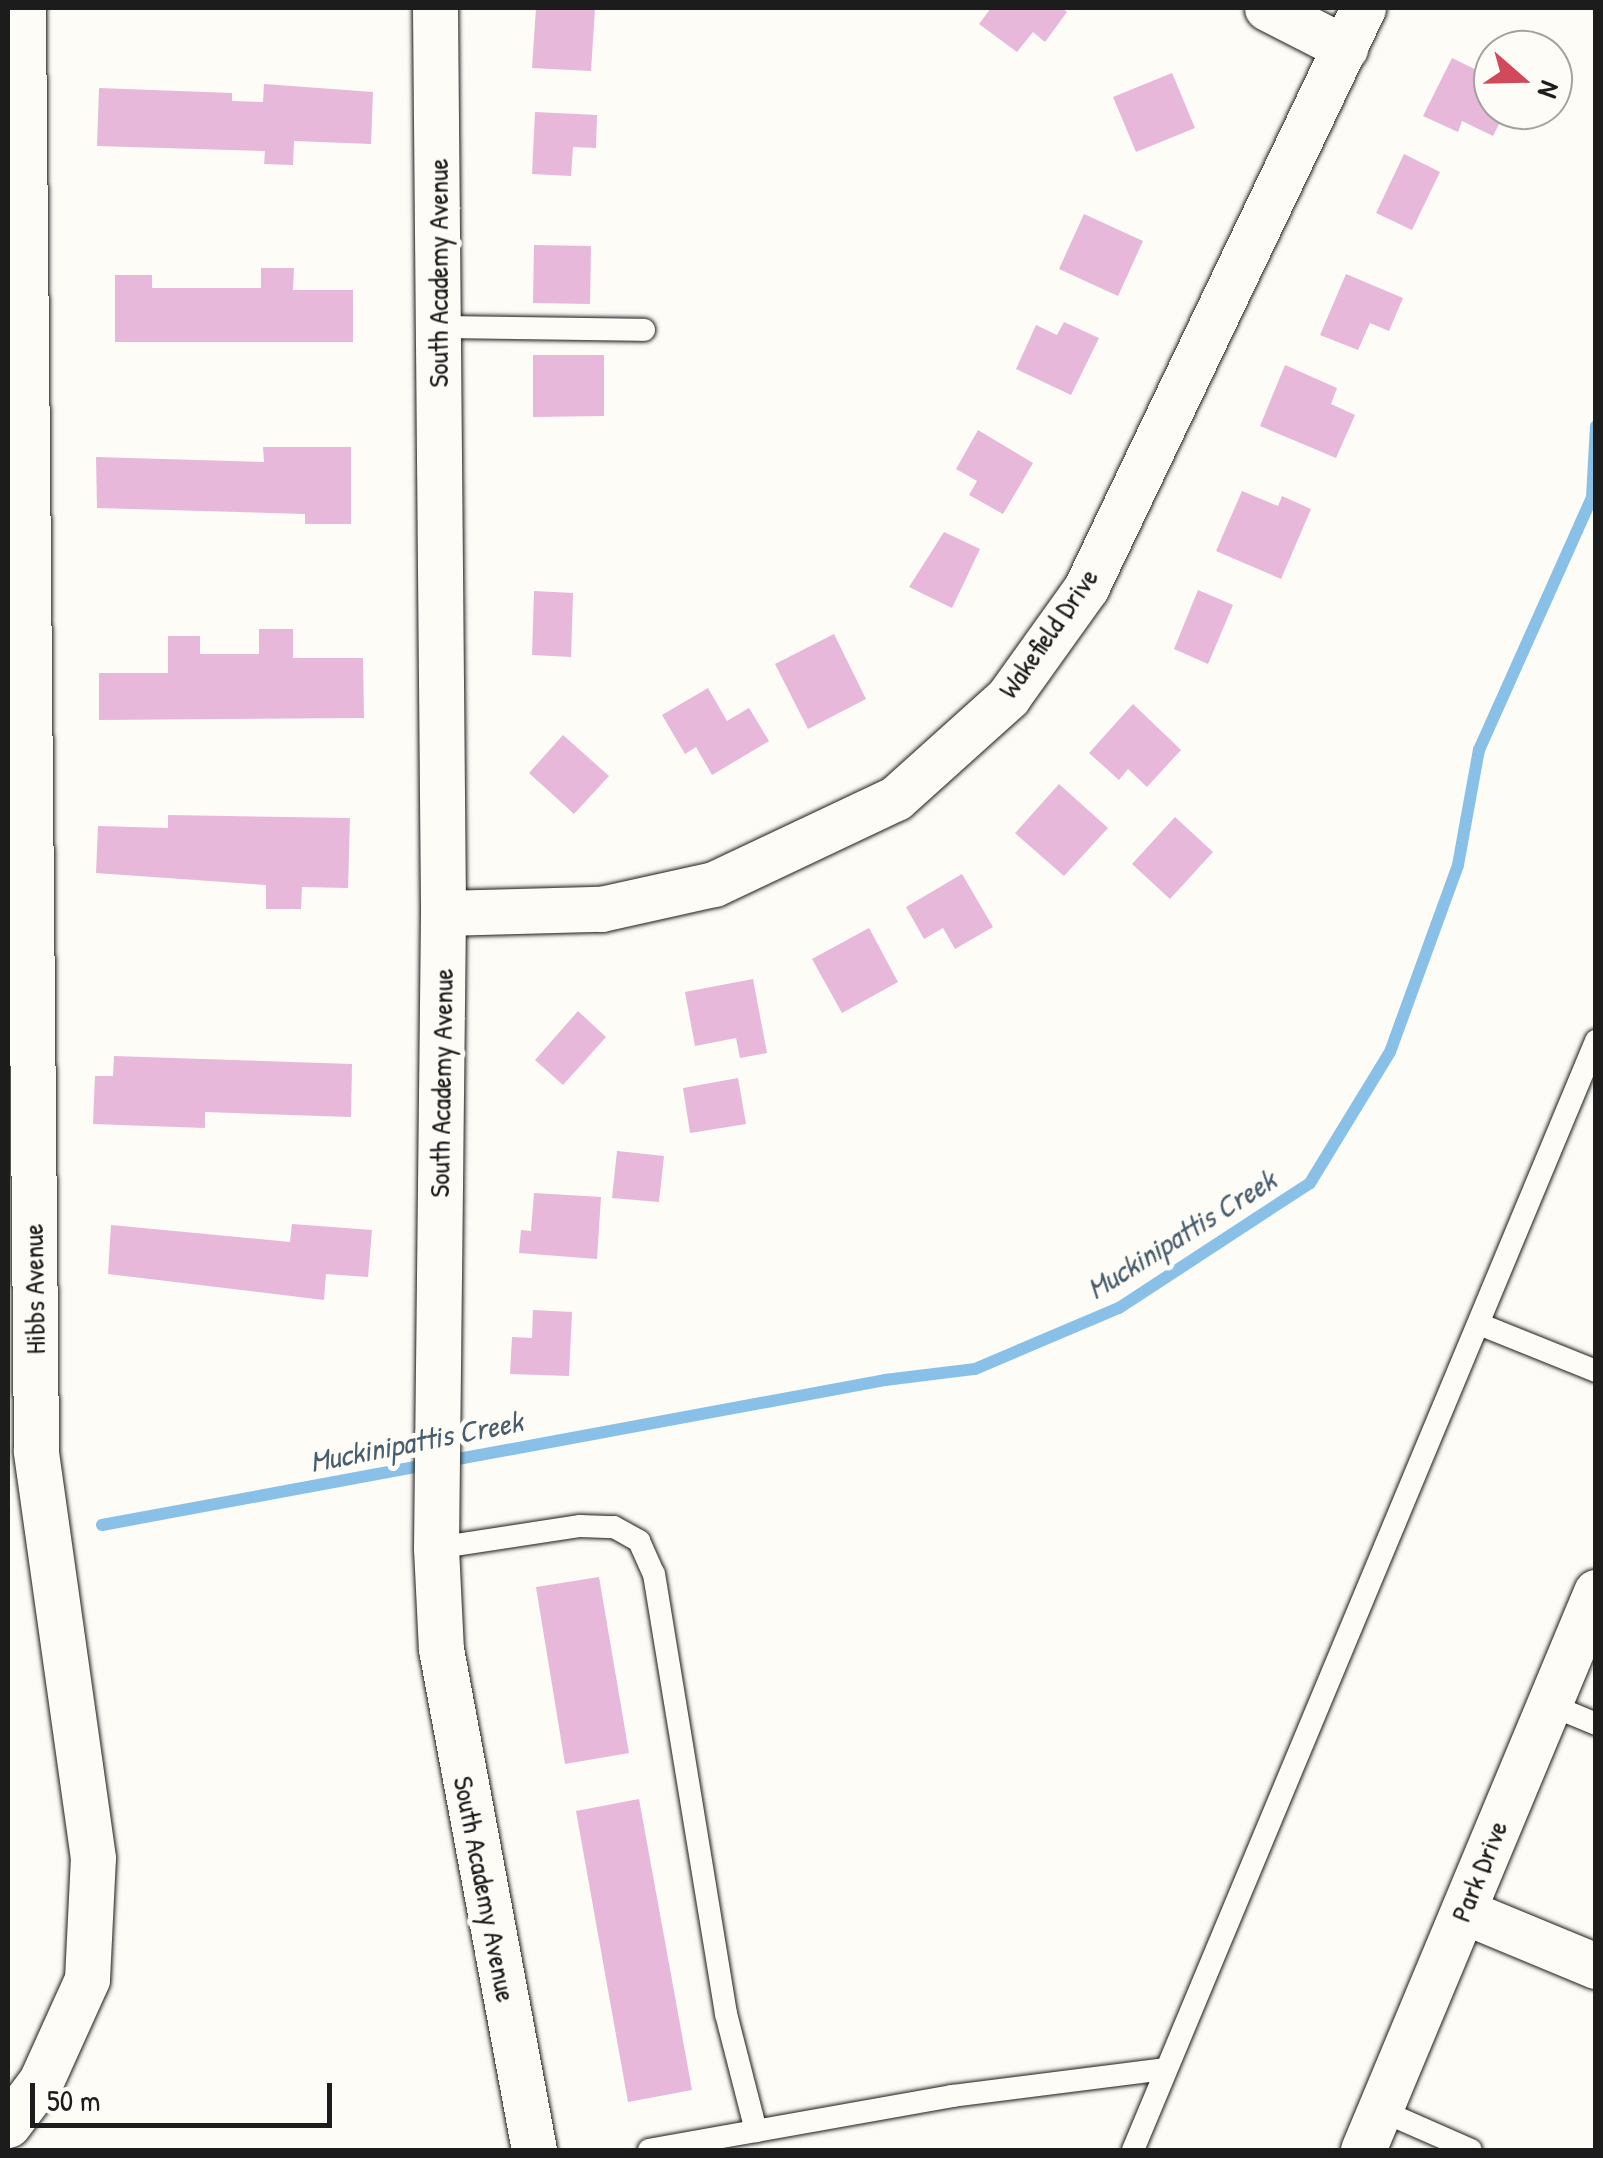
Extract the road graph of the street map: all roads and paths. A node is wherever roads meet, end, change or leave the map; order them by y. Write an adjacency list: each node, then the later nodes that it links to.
1 (23, 8): 9 (street, Hibbs Avenue)
2 (436, 8): 5 (street, South Academy Avenue)
3 (1267, 8): 4 (street)
4 (1354, 28): 7 (street, Wakefield Drive)
5 (438, 327): 6 (lane); 7 (street, South Academy Avenue)
6 (644, 330)
7 (443, 913): 12 (street, South Academy Avenue)
8 (1596, 1042): 10 (lane)
9 (20, 1175): 20 (street, Hibbs Avenue)
10 (1478, 1324): 11 (lane); 18 (lane)
11 (1596, 1371)
12 (436, 1548): 21 (lane); 22 (street, South Academy Avenue)
13 (1590, 1618): 14 (street, Park Drive)
14 (1548, 1704): 15 (lane); 16 (street, Park Drive)
15 (1596, 1724)
16 (1462, 1911): 17 (street); 19 (street, Park Drive)
17 (1596, 1966)
18 (1165, 2069): 21 (lane); 24 (lane)
19 (1380, 2110): 25 (street, Park Drive); 26 (lane)
20 (8, 2126)
21 (756, 2131): 23 (lane)
22 (534, 2150)
23 (649, 2150)
24 (1132, 2150)
25 (1363, 2150)
26 (1471, 2150)

